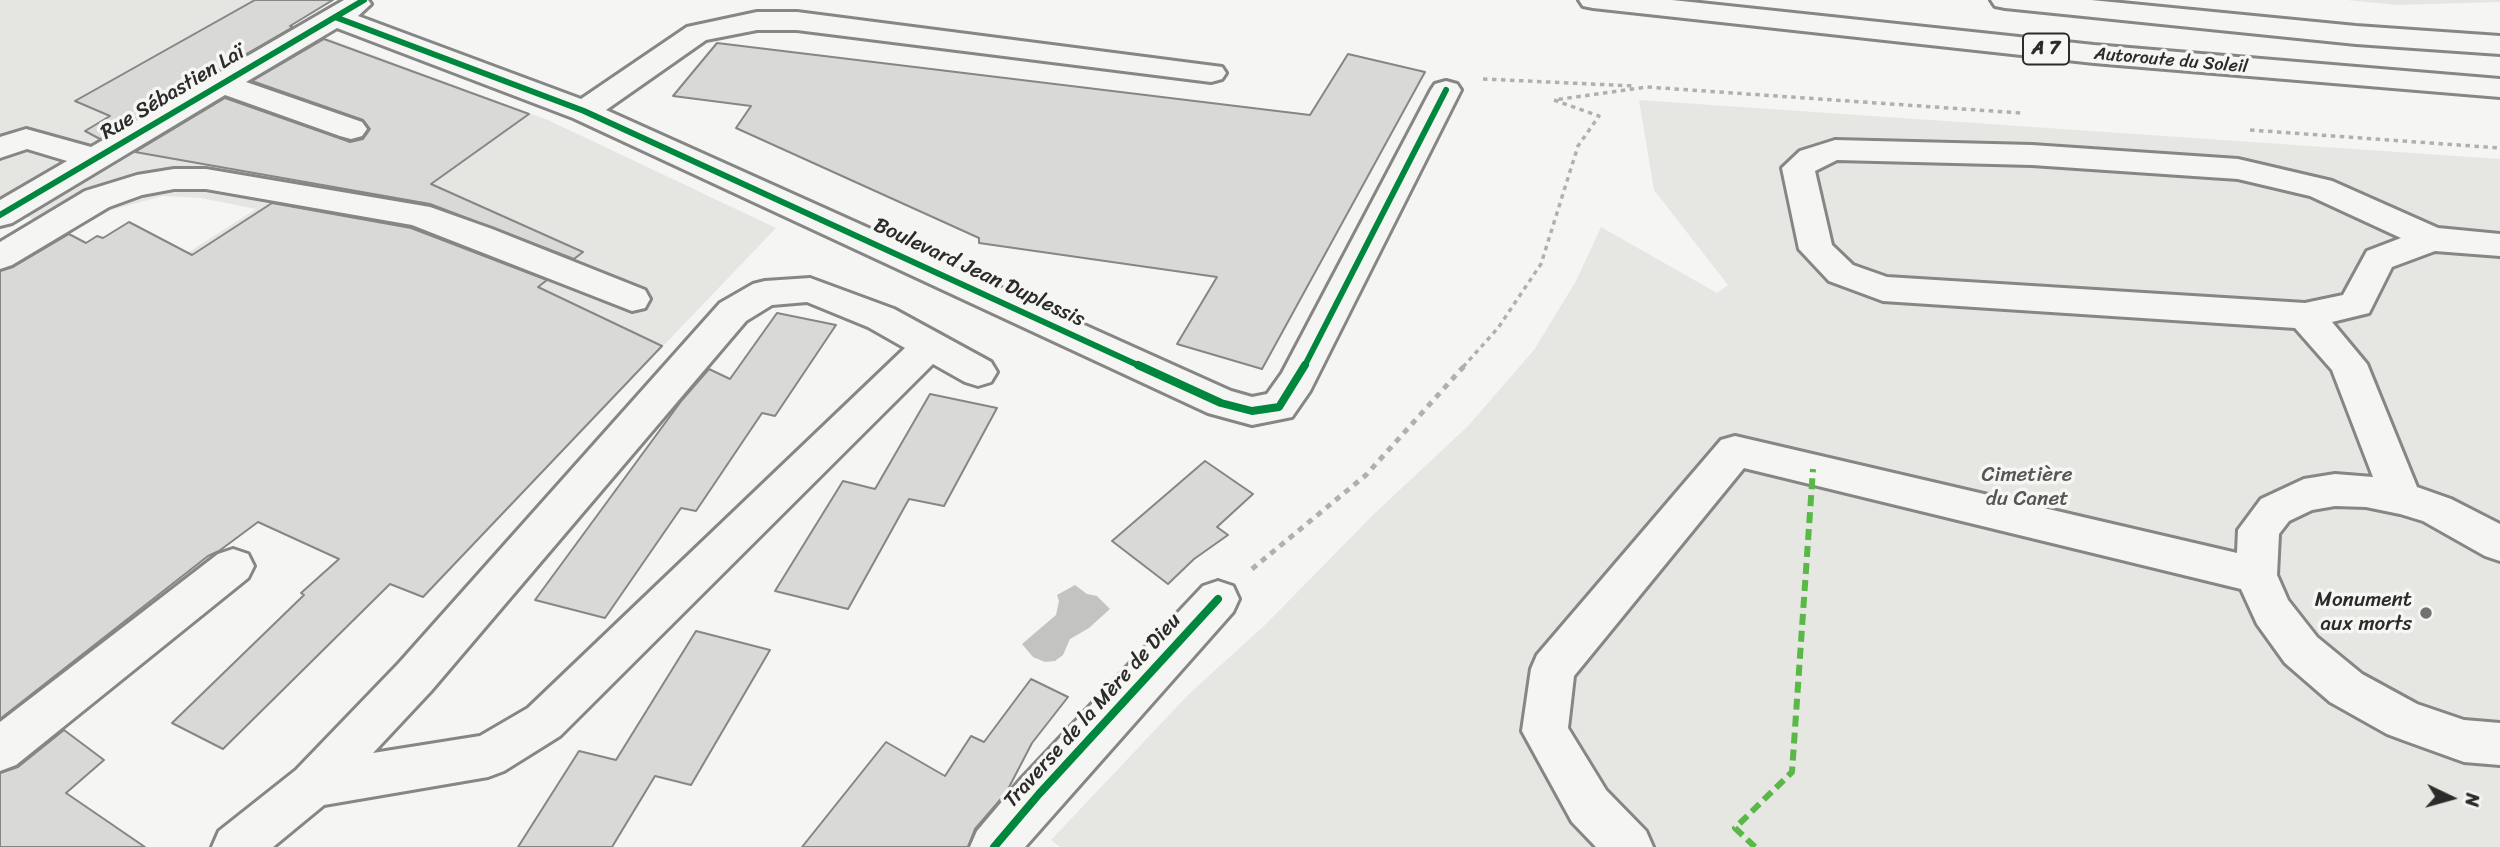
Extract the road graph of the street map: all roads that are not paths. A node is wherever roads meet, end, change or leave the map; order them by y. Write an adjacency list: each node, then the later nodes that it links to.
1 (364, 0): 6 (main road, Rue Sébastien Laï)
2 (1593, 0): 10 (main road, Autoroute du Soleil / A 7)
3 (2005, 0): 5 (main road, A 7)
4 (2029, 0): 5 (main road, A 7)
5 (2127, 12): 7 (main road, A 7)
6 (335, 18): 9 (main road, Rue Sébastien Laï); 12 (main road, Boulevard Jean Duplessis)
7 (2500, 45)
8 (1211, 73): 12 (main road)
9 (222, 84): 13 (main road); 15 (main road, Rue Sébastien Laï)
10 (2500, 88)
11 (1446, 90): 12 (main road, Boulevard Jean Duplessis)
12 (584, 111)
13 (351, 129)
14 (0, 148): 15 (main road)
15 (96, 159): 16 (main road, Rue Sébastien Laï)
16 (0, 215)
17 (2432, 239): 18 (main road); 21 (main road); 21 (main road)
18 (2500, 245)
19 (0, 257): 20 (main road)
20 (632, 299)
21 (2305, 316): 24 (main road)
22 (929, 346): 23 (main road); 31 (main road); 31 (main road)
23 (978, 372)
24 (2401, 498): 25 (main road); 27 (main road)
25 (2500, 544)
26 (233, 566): 30 (main road)
27 (2256, 575): 29 (main road); 34 (main road)
28 (1218, 599): 33 (main road, Traverse de la Mère de Dieu)
29 (2500, 744)
30 (0, 750)
31 (313, 785): 32 (main road)
32 (236, 847)
33 (994, 847)
34 (1629, 847)

